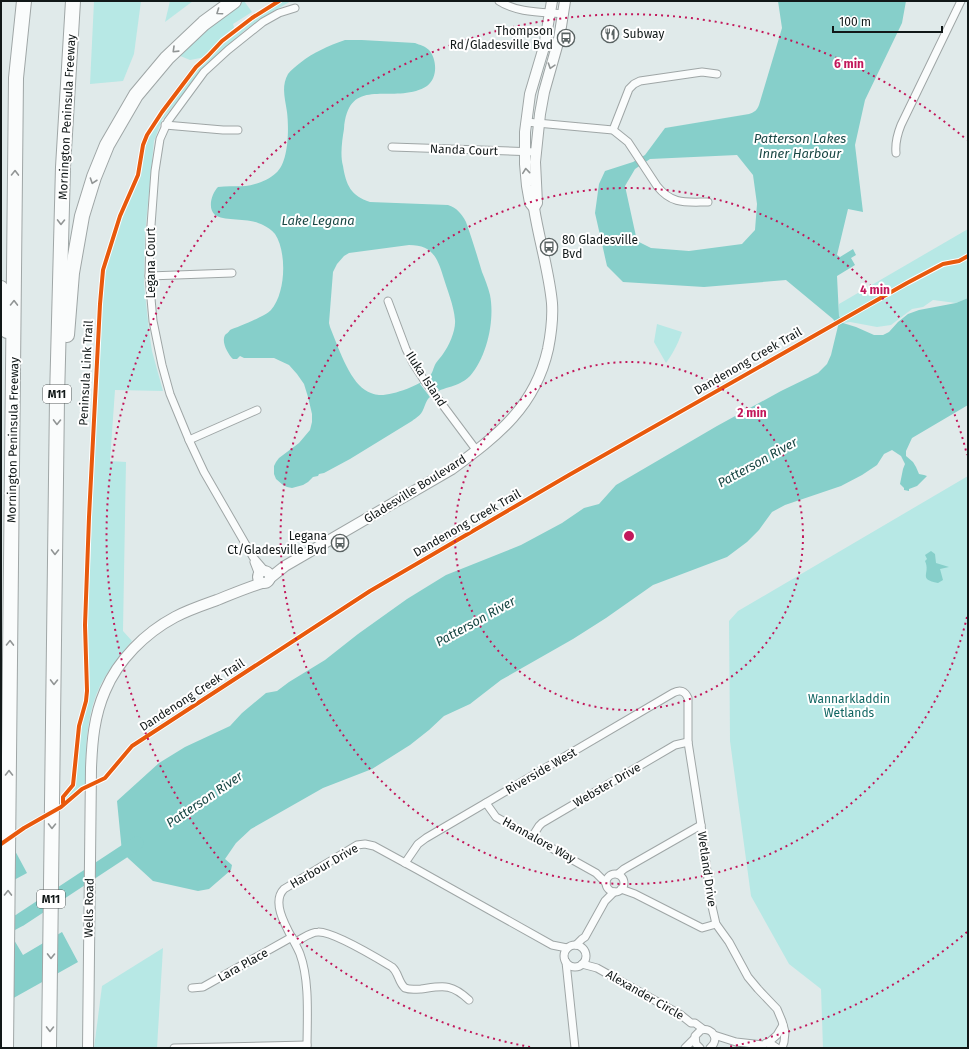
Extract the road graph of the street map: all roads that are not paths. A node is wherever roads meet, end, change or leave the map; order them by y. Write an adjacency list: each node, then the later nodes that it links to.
1 (24, 1): 27 (highway, Mornington Peninsula Freeway, one-way to 1)
2 (73, 1): 28 (highway, Mornington Peninsula Freeway / M11, one-way to 28)
3 (234, 1): 28 (highway, one-way to 28)
4 (499, 1): 9 (street)
5 (552, 1): 9 (main road, Gladesville Boulevard)
6 (565, 1): 10 (main road, Gladesville Boulevard)
7 (962, 1): 20 (street)
8 (295, 8): 14 (street, Legana Court)
9 (551, 13): 10 (street); 12 (main road, Gladesville Boulevard)
10 (564, 14): 13 (main road, Gladesville Boulevard, one-way to 13)
11 (717, 74): 16 (street)
12 (526, 122): 13 (street); 18 (main road, Gladesville Boulevard)
13 (539, 123): 16 (street); 19 (main road, Gladesville Boulevard)
14 (165, 125): 15 (street); 24 (street, Legana Court)
15 (238, 130)
16 (613, 130): 21 (street)
17 (392, 147): 18 (street, Nanda Court)
18 (524, 152): 19 (street, Nanda Court); 22 (main road, Gladesville Boulevard, one-way to 18)
19 (536, 152): 22 (main road, Gladesville Boulevard)
20 (896, 153)
21 (708, 202)
22 (534, 208): 31 (main road, Gladesville Boulevard)
23 (232, 273): 24 (street)
24 (149, 276): 30 (street, Legana Court)
25 (1, 288): 27 (highway)
26 (388, 301): 31 (street, Iluka Island)
27 (13, 383): 65 (highway, Mornington Peninsula Freeway, one-way to 27)
28 (57, 398): 66 (highway, Mornington Peninsula Freeway / M11, one-way to 66)
29 (257, 410): 30 (street)
30 (189, 440): 32 (street, Legana Court)
31 (477, 451): 32 (main road, Gladesville Boulevard)
32 (263, 576): 35 (main road, Gladesville Boulevard)
33 (685, 693): 34 (street, Wetland Drive); 36 (street, Riverside West)
34 (688, 742): 37 (street, Wetland Drive); 38 (street, Webster Drive)
35 (90, 768): 67 (main road, Wells Road)
36 (486, 803): 38 (street, Hannalore Way); 39 (street, Riverside West)
37 (701, 825): 40 (street); 46 (street, Wetland Drive)
38 (532, 837): 41 (street, Hannalore Way)
39 (405, 863): 48 (street, Harbour Drive); 49 (street, Harbour Drive)
40 (633, 864): 42 (street); 44 (street)
41 (596, 872): 43 (street, Hannalore Way); 45 (street, Hannalore Way)
42 (618, 874): 43 (street); 44 (street)
43 (610, 875): 45 (street)
44 (623, 884): 45 (street); 46 (street)
45 (610, 888): 47 (street)
46 (716, 924): 58 (street, Wetland Drive)
47 (585, 937): 50 (street); 53 (street)
48 (294, 940): 55 (street, Lara Place); 56 (street, Lara Place); 63 (street, Harbour Drive)
49 (552, 945): 51 (street, Harbour Drive); 52 (street, Harbour Drive)
50 (576, 945): 51 (street); 53 (street)
51 (567, 948): 52 (street)
52 (565, 959): 53 (street); 54 (street)
53 (582, 960): 54 (street); 57 (street, Alexander Circle)
54 (568, 980): 69 (street)
55 (192, 988)
56 (469, 1000)
57 (691, 1023): 59 (street, Alexander Circle); 61 (street, Alexander Circle)
58 (783, 1025): 62 (street); 74 (street, Wetland Drive)
59 (703, 1030): 60 (street, Alexander Circle); 61 (street)
60 (714, 1035): 62 (street); 64 (street)
61 (695, 1037): 70 (street); 71 (street, Alexander Circle)
62 (764, 1045): 73 (street)
63 (307, 1047): 68 (street)
64 (710, 1047): 72 (street)
65 (6, 1048)
66 (49, 1048)
67 (88, 1048)
68 (174, 1048)
69 (576, 1048)
70 (686, 1048)
71 (700, 1048)
72 (720, 1048)
73 (777, 1048)
74 (782, 1048)

